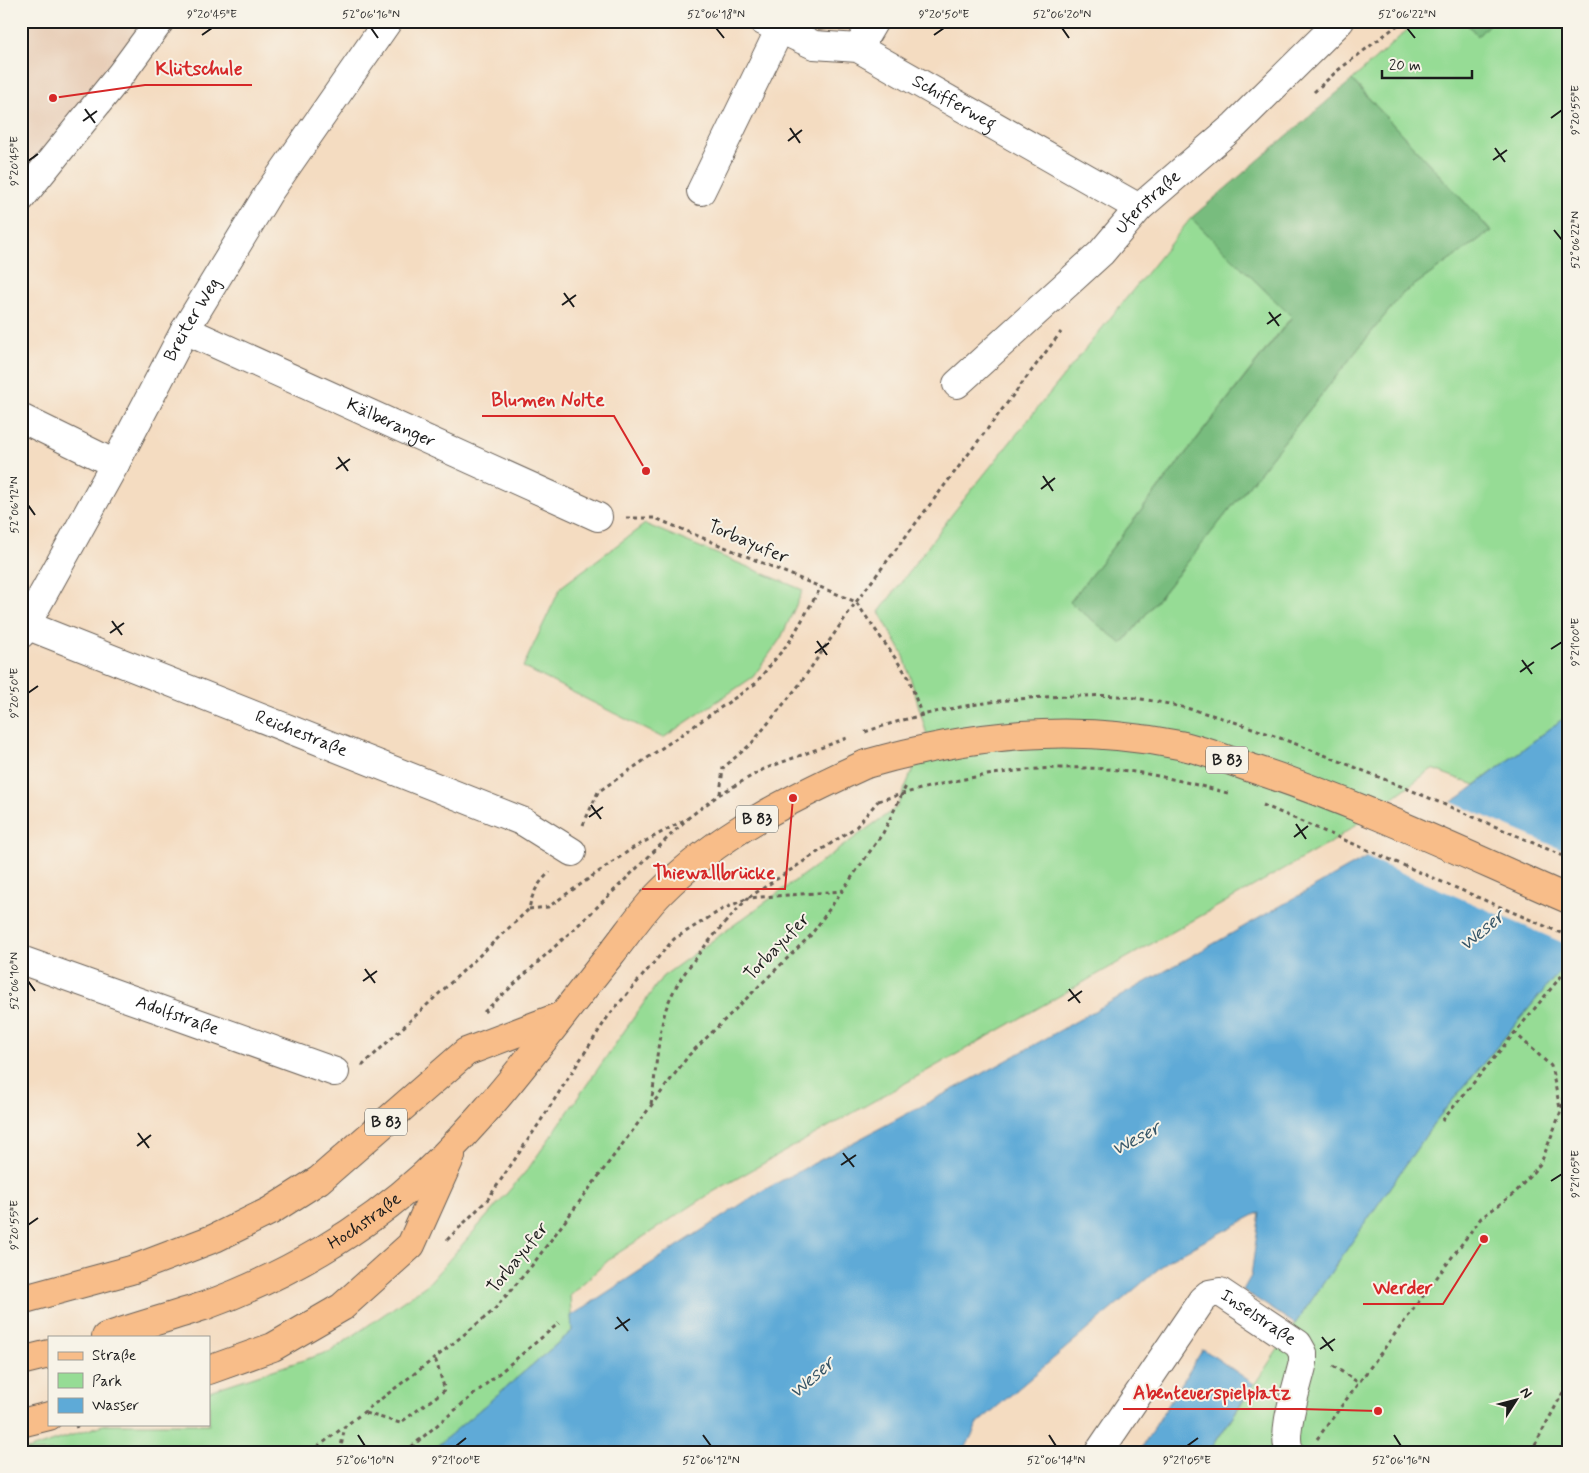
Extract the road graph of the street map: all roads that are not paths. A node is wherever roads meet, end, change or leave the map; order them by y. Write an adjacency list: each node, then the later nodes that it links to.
1 (160, 21): 8 (street)
2 (388, 21): 10 (street, Breiter Weg)
3 (874, 21): 6 (street)
4 (1340, 21): 9 (street, Uferstraße)
5 (771, 25): 6 (street, Schifferweg); 7 (street)
6 (858, 48): 9 (street, Schifferweg)
7 (701, 191)
8 (21, 198)
9 (1139, 208): 11 (street, Uferstraße)
10 (185, 330): 13 (street, Breiter Weg); 14 (street, Kälberanger)
11 (957, 384)
12 (21, 418): 13 (street)
13 (115, 464): 15 (street, Breiter Weg)
14 (598, 517)
15 (24, 630): 16 (street, Reichestraße)
16 (572, 852)
17 (1568, 899): 19 (main road, B 83, bridge)
18 (21, 960): 20 (street, Adolfstraße)
19 (561, 1016): 21 (main road, Hochstraße / B 83); 22 (main road, B 83)
20 (335, 1072)
21 (457, 1142): 23 (main road, Hochstraße / B 83); 26 (main road, B 83)
22 (21, 1300)
23 (109, 1336)
24 (48, 1354): 25 (main road)
25 (21, 1361)
26 (210, 1370)
27 (48, 1416): 28 (main road)
28 (21, 1423)
29 (1302, 1448): 30 (street, Inselstraße)
30 (1099, 1452)

